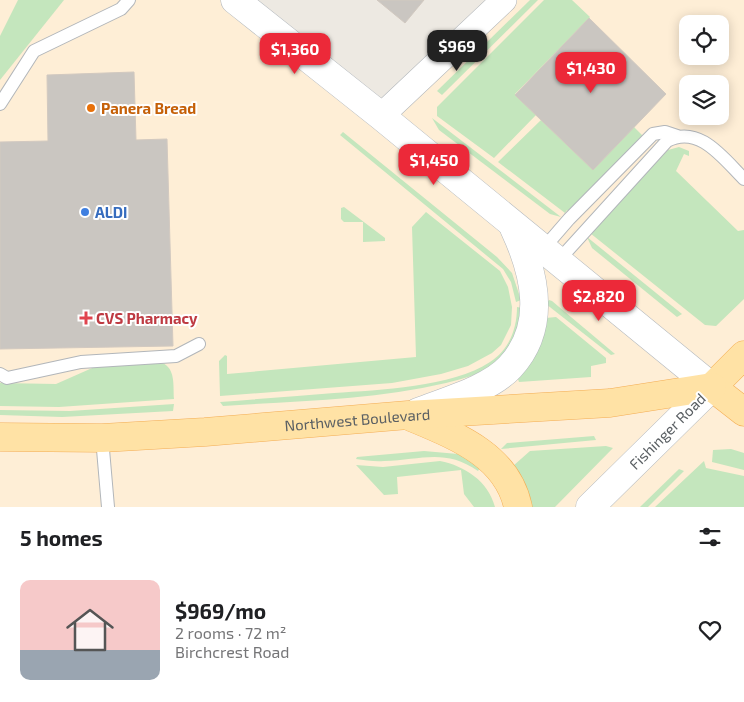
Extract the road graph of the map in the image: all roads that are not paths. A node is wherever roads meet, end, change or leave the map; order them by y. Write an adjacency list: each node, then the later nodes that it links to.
1 (235, 0): 5 (main road)
2 (504, 0): 5 (street)
3 (125, 5): 4 (lane)
4 (0, 104)
5 (381, 116): 8 (main road)
6 (677, 136): 7 (lane); 9 (lane); 9 (lane)
7 (744, 179)
8 (513, 224): 9 (main road); 15 (main road)
9 (551, 255): 13 (main road)
10 (198, 344): 12 (lane)
11 (744, 355): 13 (main road, Fishinger Road)
12 (0, 374)
13 (712, 387): 14 (main road); 15 (main road, Northwest Boulevard); 18 (main road, Fishinger Road)
14 (744, 412)
15 (408, 416): 17 (main road, Northwest Boulevard); 20 (main road)
16 (0, 437): 17 (main road, Northwest Boulevard)
17 (102, 438): 19 (lane)
18 (594, 506)
19 (108, 507)
20 (518, 507)

